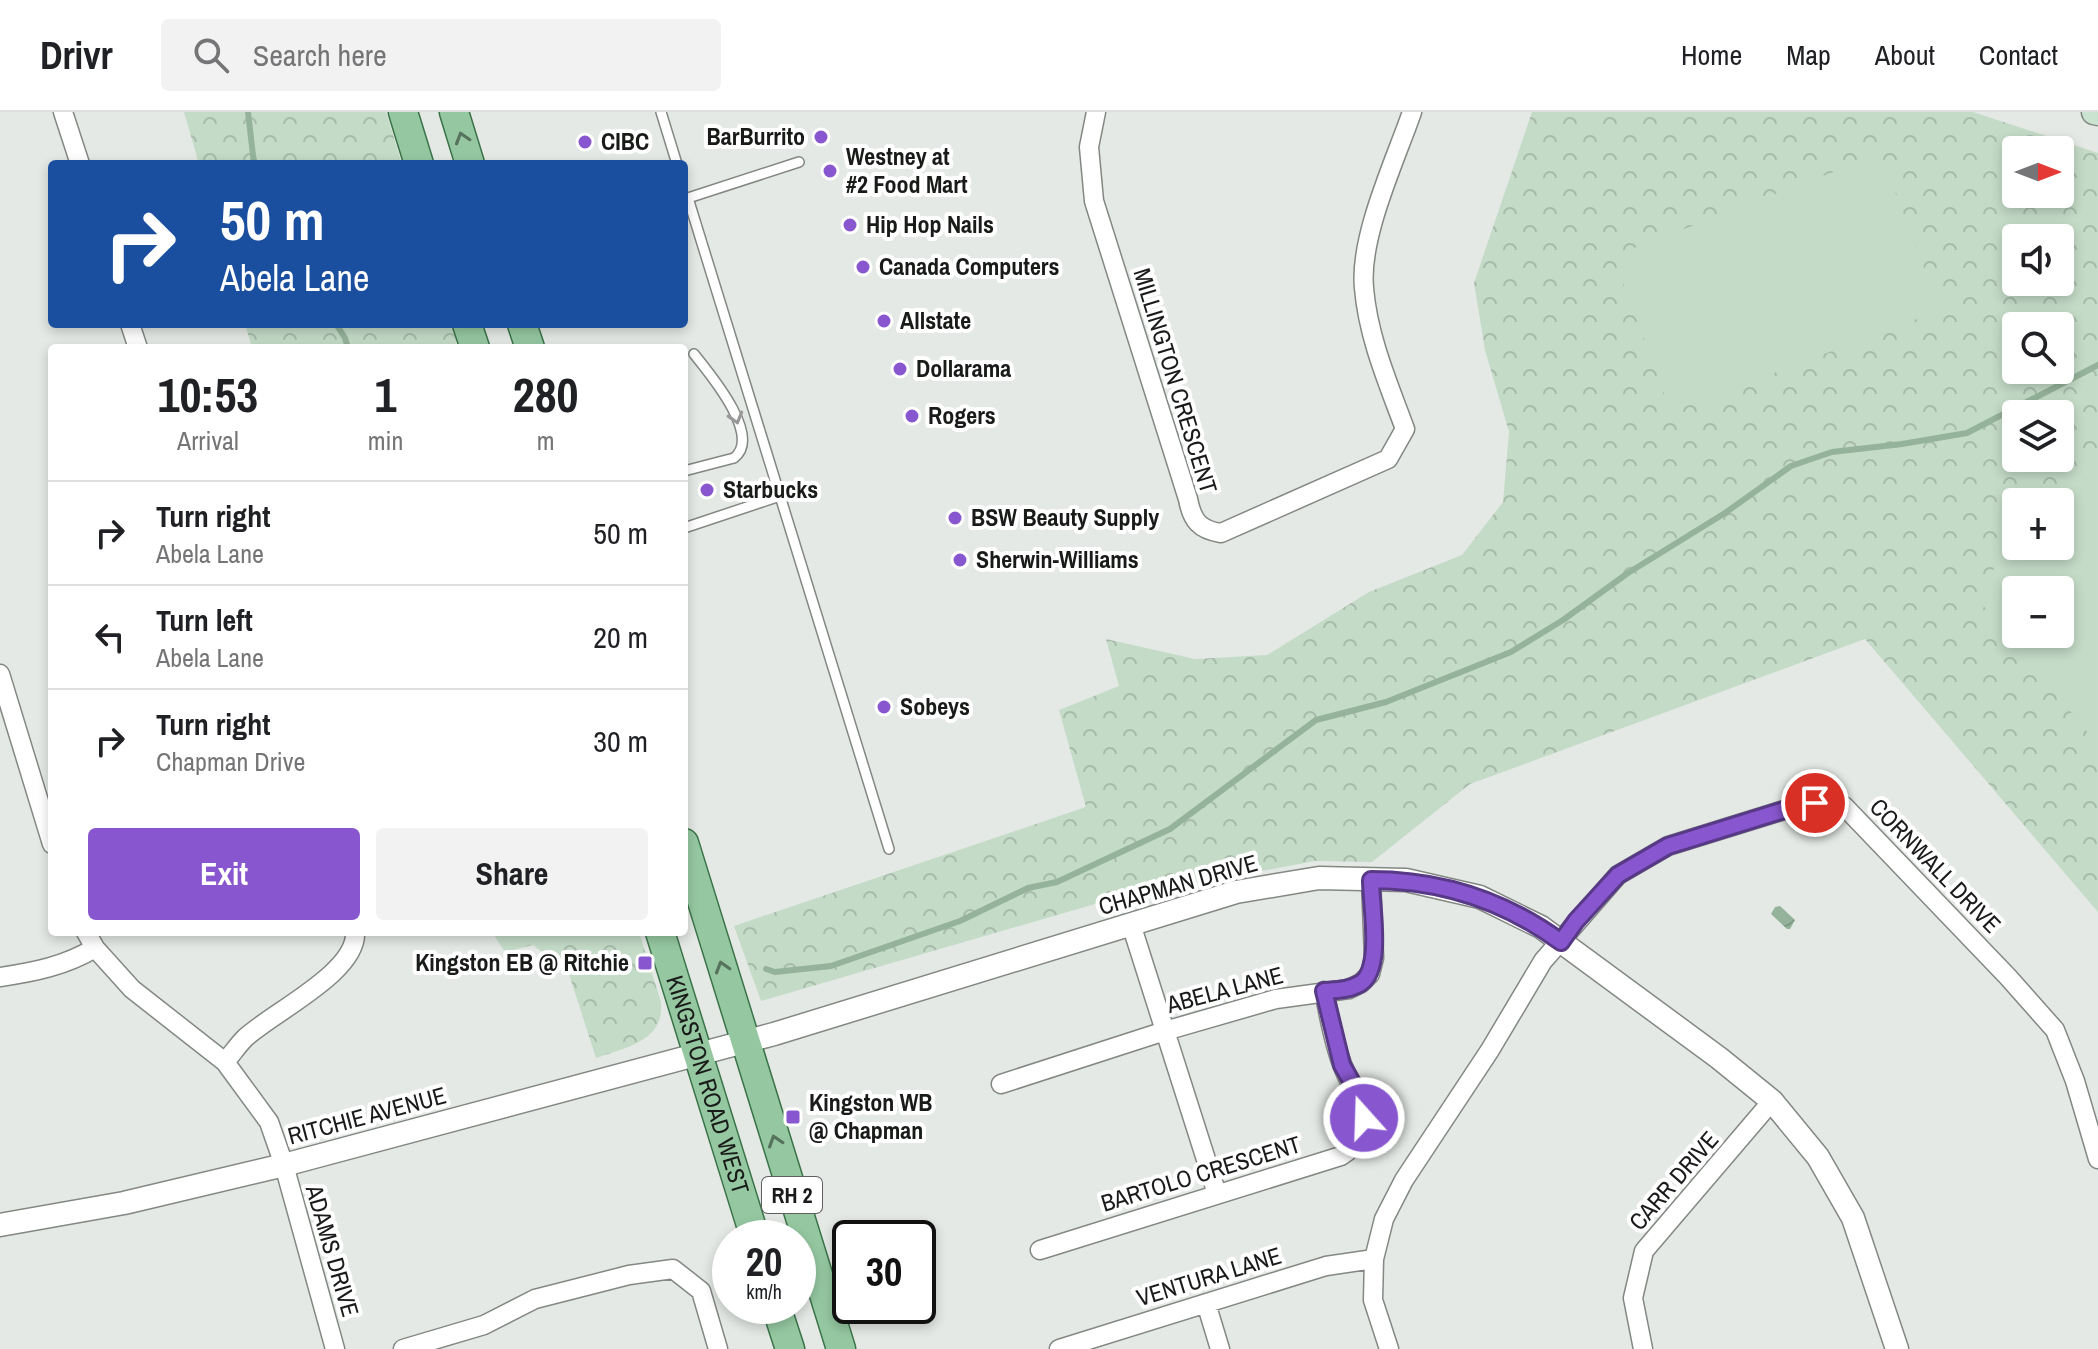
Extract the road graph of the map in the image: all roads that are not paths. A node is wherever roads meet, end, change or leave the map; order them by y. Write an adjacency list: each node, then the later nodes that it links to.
1 (63, 112): 7 (street)
2 (403, 112): 8 (main road)
3 (454, 112): 9 (main road, one-way to 3)
4 (661, 112): 10 (lane)
5 (1096, 112): 6 (street, MILLINGTON CRESCENT)
6 (1412, 112)
7 (79, 160)
8 (418, 160)
9 (469, 160)
10 (676, 160)
11 (799, 162): 12 (lane)
12 (688, 198)
13 (688, 205): 16 (lane)
14 (694, 354): 15 (lane, one-way to 15)
15 (688, 470)
16 (780, 496): 17 (lane); 20 (lane)
17 (688, 527)
18 (0, 674): 19 (street)
19 (48, 831)
20 (889, 849)
21 (688, 856): 31 (main road, KINGSTON ROAD WEST / RH 2, one-way to 21)
22 (1371, 880): 23 (street, CHAPMAN DRIVE); 27 (street, CHAPMAN DRIVE); 29 (street, ABELA LANE)
23 (1131, 924): 30 (street); 31 (street, CHAPMAN DRIVE)
24 (355, 936): 33 (street)
25 (661, 936): 32 (main road, KINGSTON ROAD WEST / RH 2)
26 (90, 940): 28 (street); 33 (street, ADAMS DRIVE)
27 (1561, 942): 35 (street, CHAPMAN DRIVE); 36 (street, CORNWALL DRIVE); 42 (street, CORNWALL DRIVE)
28 (0, 977)
29 (1324, 991): 30 (street, ABELA LANE); 38 (street, BARTOLO CRESCENT)
30 (1165, 1031): 34 (street, ABELA LANE); 38 (street)
31 (744, 1041): 32 (street, RITCHIE AVENUE); 49 (main road, KINGSTON ROAD WEST / RH 2, one-way to 31)
32 (697, 1053): 37 (street, RITCHIE AVENUE); 39 (main road, KINGSTON ROAD WEST / RH 2)
33 (225, 1062): 37 (street, ADAMS DRIVE)
34 (1001, 1084)
35 (1772, 1101): 53 (street, CARR DRIVE); 54 (street, CHAPMAN DRIVE)
36 (2098, 1159)
37 (284, 1165): 40 (street, RITCHIE AVENUE); 45 (street, ADAMS DRIVE)
38 (1217, 1194): 41 (street, BARTOLO CRESCENT)
39 (749, 1220)
40 (0, 1225)
41 (1040, 1250)
42 (1374, 1259): 43 (street, VENTURA LANE); 52 (street, CORNWALL DRIVE)
43 (1206, 1303): 50 (street, VENTURA LANE); 51 (street)
44 (782, 1324): 48 (main road)
45 (335, 1349)
46 (403, 1349): 47 (street)
47 (718, 1349)
48 (790, 1349)
49 (841, 1349)
50 (1059, 1349)
51 (1220, 1349)
52 (1389, 1349)
53 (1643, 1349)
54 (1897, 1349)

